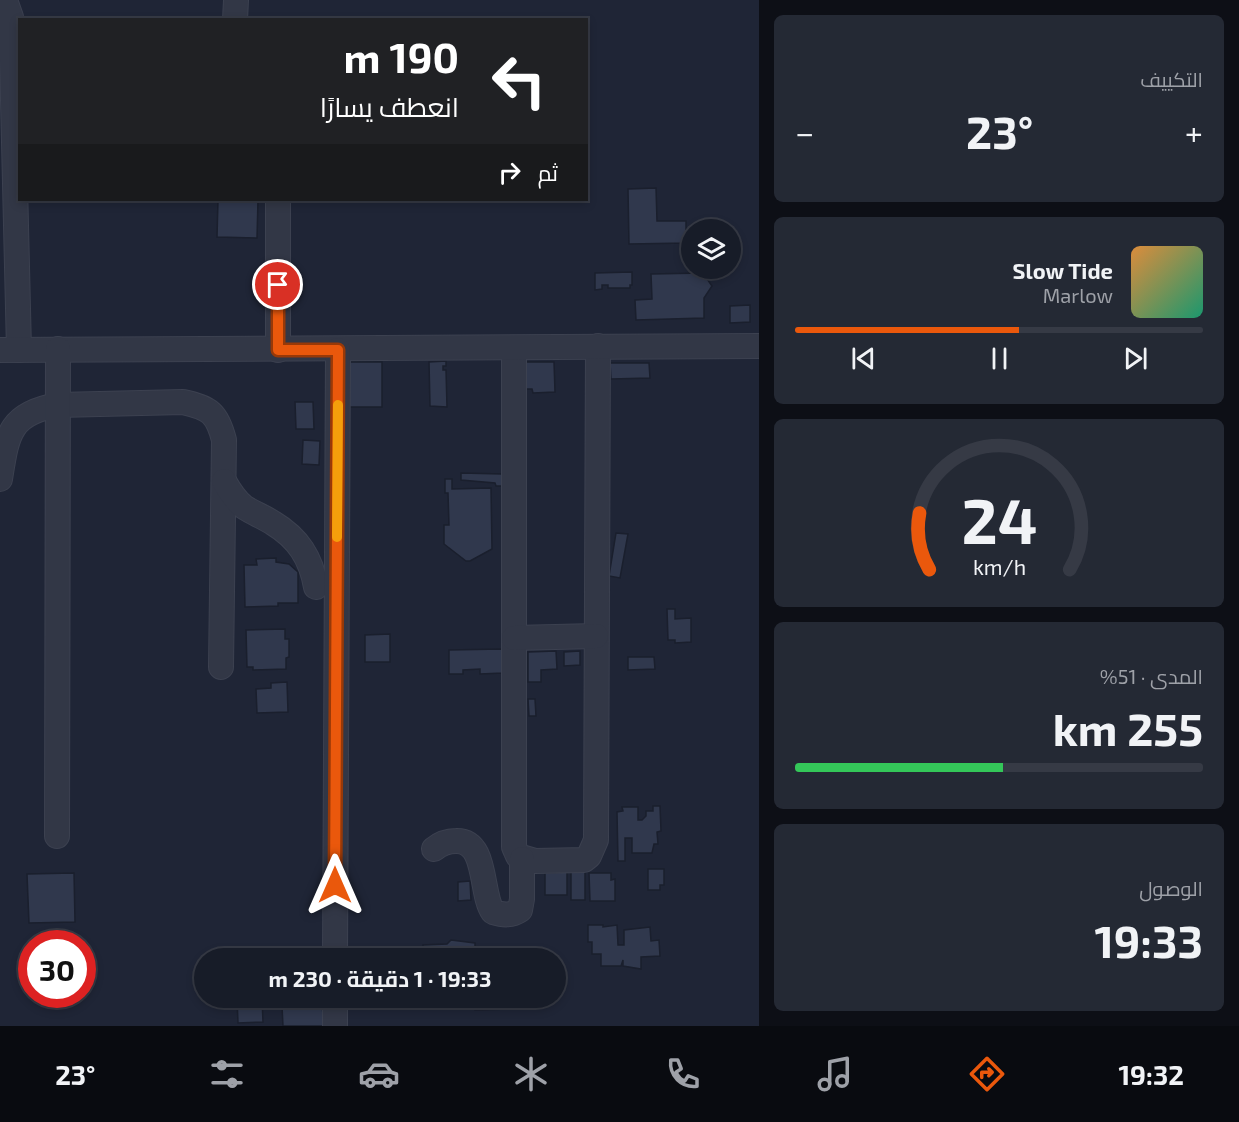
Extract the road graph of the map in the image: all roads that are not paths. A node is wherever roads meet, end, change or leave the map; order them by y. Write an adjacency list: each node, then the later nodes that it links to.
1 (5, 0): 5 (street)
2 (236, 0): 3 (street)
3 (235, 18)
4 (278, 201): 11 (street)
5 (7, 206): 10 (street)
6 (598, 346): 7 (street); 8 (street); 17 (street)
7 (759, 346)
8 (514, 348): 12 (street); 18 (street)
9 (58, 349): 10 (street); 11 (street); 13 (street)
10 (9, 350)
11 (278, 350): 12 (street)
12 (338, 350): 23 (street)
13 (58, 405): 14 (street); 15 (street); 20 (street)
14 (0, 479)
15 (224, 481): 16 (street); 19 (street)
16 (316, 587)
17 (597, 636): 18 (street); 22 (street)
18 (514, 638): 22 (street)
19 (221, 667)
20 (57, 836)
21 (434, 849): 22 (street)
22 (522, 859)
23 (335, 948)
24 (335, 1008): 25 (street)
25 (335, 1026)

